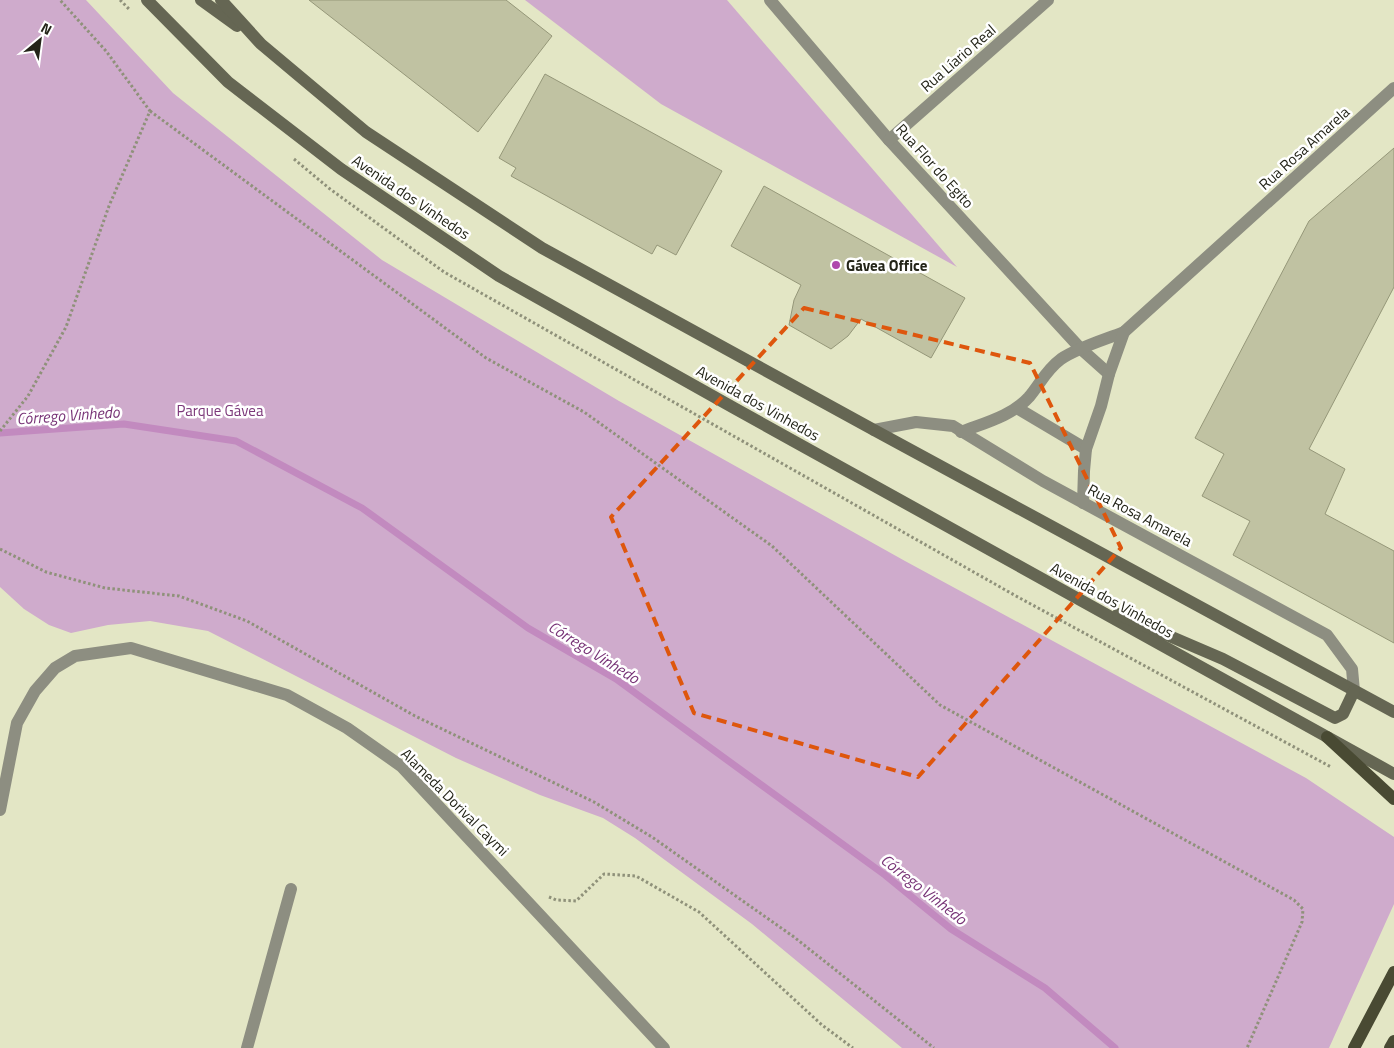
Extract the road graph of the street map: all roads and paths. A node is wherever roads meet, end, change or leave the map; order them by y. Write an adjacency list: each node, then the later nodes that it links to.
1 (60, 0): 9 (path)
2 (147, 0): 21 (main road, Avenida dos Vinhedos)
3 (201, 0): 7 (main road)
4 (221, 0): 7 (main road, Avenida dos Vinhedos)
5 (770, 0): 10 (street, Rua Flor do Egito)
6 (1048, 0): 10 (street, Rua Líario Real)
7 (261, 44): 15 (main road, Avenida dos Vinhedos)
8 (1394, 88): 11 (street, Rua Rosa Amarela)
9 (150, 111): 16 (path); 38 (path)
10 (889, 140): 12 (street, Rua Flor do Egito)
11 (1124, 332): 12 (street, Rua Rosa Amarela); 13 (street, Rua Rosa Amarela)
12 (1081, 349): 13 (street, Rua Flor do Egito); 14 (street, Rua Rosa Amarela)
13 (1109, 374): 18 (street, Rua Rosa Amarela)
14 (1017, 408): 17 (street); 18 (street)
15 (874, 430): 17 (street, Rua Rosa Amarela); 22 (main road, Avenida dos Vinhedos)
16 (0, 431)
17 (961, 432): 19 (street, Rua Rosa Amarela)
18 (1086, 449): 19 (street, Rua Rosa Amarela)
19 (1084, 503): 22 (street, Rua Rosa Amarela)
20 (0, 548): 37 (path)
21 (1054, 586): 22 (main road); 24 (main road, Avenida dos Vinhedos)
22 (1354, 691): 23 (main road, Avenida dos Vinhedos)
23 (1394, 712)
24 (1328, 737): 25 (main road, Avenida dos Vinhedos); 26 (main road)
25 (1394, 774)
26 (1394, 800)
27 (0, 810): 29 (street, Alameda Dorival Caymi)
28 (291, 889): 33 (street)
29 (519, 892): 31 (street, Alameda Dorival Caymi); 36 (path)
30 (1394, 972): 39 (main road)
31 (650, 1032): 34 (street); 35 (street, Alameda Dorival Caymi)
32 (1394, 1041): 40 (main road)
33 (247, 1048)
34 (647, 1048)
35 (664, 1048)
36 (852, 1048)
37 (934, 1048)
38 (1247, 1048)
39 (1354, 1048)
40 (1390, 1048)

